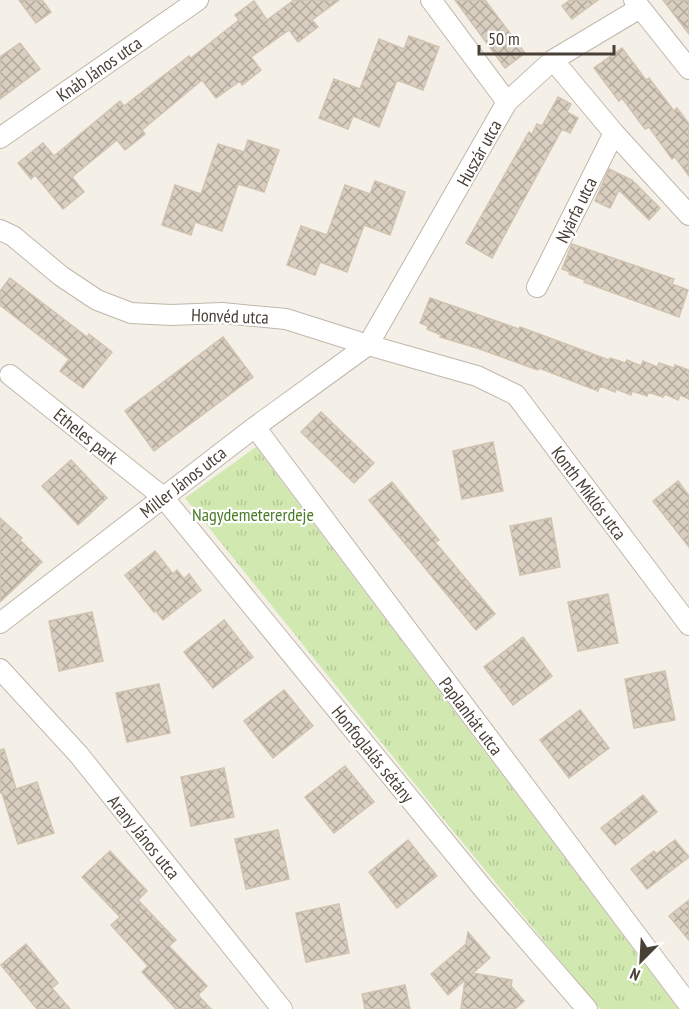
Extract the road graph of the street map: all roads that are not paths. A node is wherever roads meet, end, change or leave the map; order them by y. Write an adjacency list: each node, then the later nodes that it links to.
1 (198, 0): 8 (street, Knáb János utca)
2 (431, 0): 6 (street)
3 (637, 4): 4 (street, Huszár utca); 5 (street)
4 (553, 60): 6 (street, Huszár utca); 7 (street)
5 (689, 69)
6 (507, 102): 12 (street, Huszár utca)
7 (614, 133): 9 (street); 11 (street, Nyárfa utca)
8 (0, 138)
9 (689, 215)
10 (0, 230): 12 (street, Honvéd utca)
11 (537, 287)
12 (369, 345): 14 (street, Honvéd utca); 15 (street, Miller János utca)
13 (10, 375): 16 (street, Etheles park)
14 (477, 376): 18 (street, Konth Miklós utca)
15 (255, 427): 16 (street, Miller János utca); 20 (street, Paplanhát utca)
16 (162, 497): 17 (street, Miller János utca); 22 (street, Honfoglalás sétány)
17 (0, 623)
18 (689, 625)
19 (0, 669): 21 (street, Arany János utca)
20 (689, 1005)
21 (282, 1009)
22 (587, 1009)

